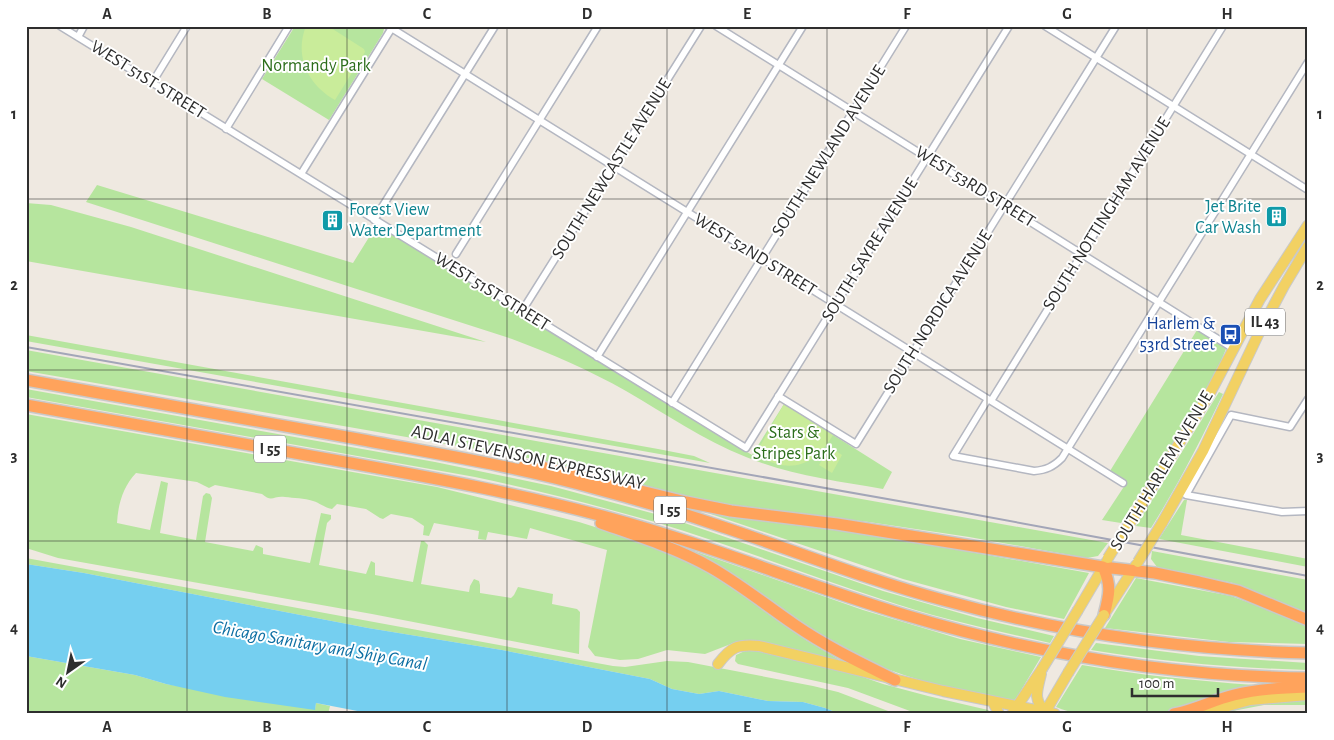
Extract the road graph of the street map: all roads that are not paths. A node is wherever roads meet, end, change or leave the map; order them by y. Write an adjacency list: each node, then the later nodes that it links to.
1 (60, 26): 16 (street, WEST 51ST STREET)
2 (84, 26): 16 (street)
3 (187, 26): 21 (street)
4 (289, 26): 25 (street)
5 (495, 26): 20 (street)
6 (598, 26): 24 (street)
7 (701, 26): 28 (street, SOUTH NEWCASTLE AVENUE)
8 (716, 26): 19 (street, WEST 53RD STREET)
9 (803, 26): 19 (street)
10 (906, 26): 23 (street, SOUTH NEWLAND AVENUE)
11 (1009, 26): 27 (street, SOUTH SAYRE AVENUE)
12 (1045, 26): 17 (street)
13 (1116, 26): 17 (street, SOUTH NORDICA AVENUE)
14 (1223, 26): 22 (street, SOUTH NOTTINGHAM AVENUE)
15 (391, 27): 20 (street, WEST 52ND STREET); 29 (street)
16 (78, 37): 21 (street, WEST 51ST STREET)
17 (1096, 58): 22 (street); 31 (street, SOUTH NORDICA AVENUE)
18 (1308, 62): 26 (street)
19 (779, 65): 23 (street, WEST 53RD STREET); 32 (street)
20 (465, 74): 24 (street, WEST 52ND STREET); 33 (street)
21 (152, 83): 25 (street, WEST 51ST STREET)
22 (1174, 106): 26 (street); 37 (street, SOUTH NOTTINGHAM AVENUE)
23 (853, 111): 27 (street, WEST 53RD STREET); 38 (street, SOUTH NEWLAND AVENUE)
24 (540, 120): 28 (street, WEST 52ND STREET); 36 (street)
25 (226, 128): 29 (street, WEST 51ST STREET)
26 (1250, 154): 30 (street); 39 (street)
27 (928, 158): 31 (street, WEST 53RD STREET); 40 (street, SOUTH SAYRE AVENUE)
28 (614, 167): 32 (street, WEST 52ND STREET); 41 (street, SOUTH NEWCASTLE AVENUE)
29 (301, 174): 33 (street, WEST 51ST STREET)
30 (1308, 190)
31 (1004, 206): 37 (street, WEST 53RD STREET); 43 (street, SOUTH NORDICA AVENUE)
32 (687, 212): 38 (street, WEST 52ND STREET); 44 (street)
33 (374, 220): 41 (street, WEST 51ST STREET)
34 (1307, 230): 42 (main road, SOUTH HARLEM AVENUE / IL 43)
35 (1308, 246): 58 (main road, SOUTH HARLEM AVENUE / IL 43, bridge)
36 (456, 254)
37 (1082, 254): 39 (street, WEST 53RD STREET); 48 (street, SOUTH NOTTINGHAM AVENUE)
38 (762, 259): 40 (street, WEST 52ND STREET); 49 (street, SOUTH NEWLAND AVENUE)
39 (1159, 302): 42 (street, WEST 53RD STREET); 52 (street)
40 (835, 304): 43 (street, WEST 52ND STREET); 46 (street, SOUTH SAYRE AVENUE)
41 (522, 311): 44 (street, WEST 51ST STREET)
42 (1234, 349): 57 (main road, SOUTH HARLEM AVENUE / IL 43, bridge)
43 (912, 353): 46 (street, SOUTH NORDICA AVENUE); 48 (street, WEST 52ND STREET)
44 (597, 356): 49 (street, WEST 51ST STREET)
45 (26, 380): 53 (highway, ADLAI STEVENSON EXPRESSWAY / I 55)
46 (778, 396): 51 (street, SOUTH SAYRE AVENUE)
47 (1308, 399): 56 (street)
48 (989, 400): 52 (street, WEST 52ND STREET); 52 (street, SOUTH NOTTINGHAM AVENUE)
49 (672, 403): 51 (street, WEST 51ST STREET)
50 (26, 405): 55 (highway, I 55)
51 (746, 448)
52 (1068, 449): 54 (street, WEST 52ND STREET)
53 (478, 461): 57 (highway); 62 (highway, ADLAI STEVENSON EXPRESSWAY / I 55)
54 (1122, 483)
55 (514, 494): 65 (highway, I 55); 66 (highway)
56 (1308, 510)
57 (1106, 563): 58 (highway); 60 (highway); 64 (main road, SOUTH HARLEM AVENUE / IL 43, bridge)
58 (1140, 563): 59 (highway); 59 (highway); 60 (main road, SOUTH HARLEM AVENUE / IL 43)
59 (1155, 574): 61 (highway)
60 (1104, 615): 71 (main road, SOUTH HARLEM AVENUE / IL 43, bridge)
61 (1308, 620)
62 (1308, 653)
63 (718, 664): 66 (main road)
64 (1042, 668): 70 (main road, SOUTH HARLEM AVENUE / IL 43); 71 (main road)
65 (1308, 678)
66 (895, 680): 69 (main road)
67 (1308, 687): 73 (highway)
68 (1308, 696): 74 (main road)
69 (993, 702): 70 (main road); 72 (main road)
70 (1014, 710): 71 (main road)
71 (1048, 713)
72 (999, 714)
73 (1174, 714)
74 (1199, 714)

